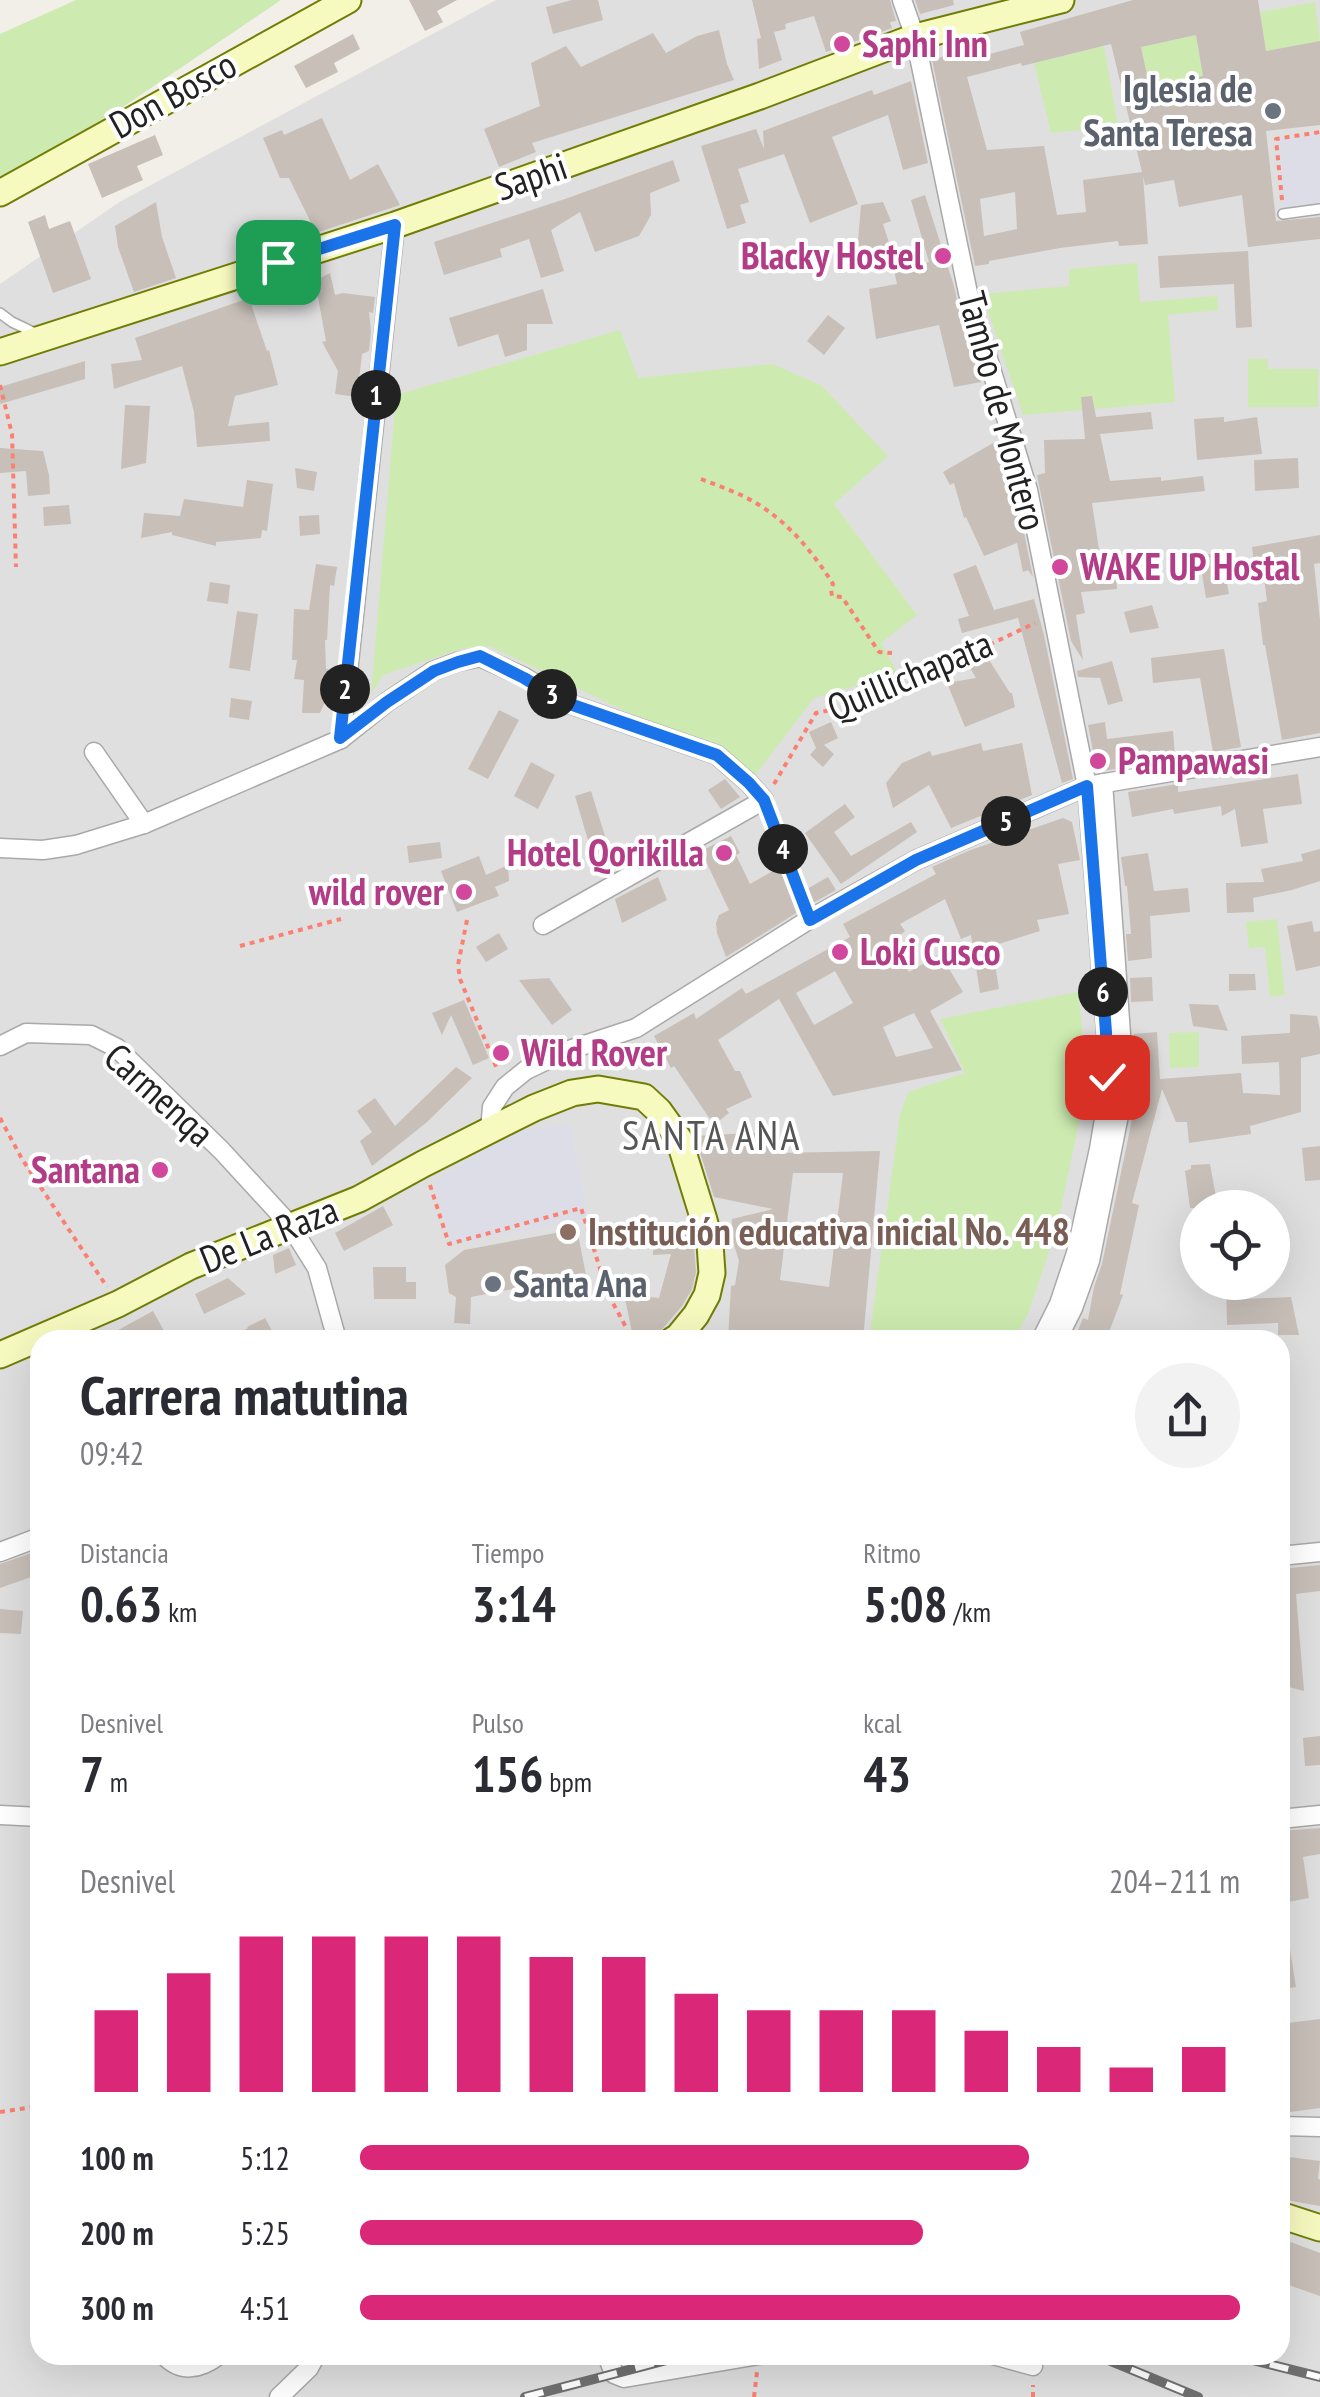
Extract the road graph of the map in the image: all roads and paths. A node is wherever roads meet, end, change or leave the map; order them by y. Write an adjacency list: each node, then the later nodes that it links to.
1 (348, 0): 6 (street, Don Bosco)
2 (902, 0): 4 (street, Tambo de Montero)
3 (1061, 0): 4 (street, Saphi)
4 (915, 37): 9 (street, Saphi); 16 (street, Tambo de Montero)
5 (1320, 132): 8 (path)
6 (0, 192)
7 (1320, 208): 8 (lane)
8 (1283, 214)
9 (395, 225): 11 (street, Saphi); 18 (street)
10 (0, 313): 11 (lane)
11 (44, 338): 12 (street, Saphi)
12 (0, 352)
13 (0, 385): 15 (path)
14 (701, 479): 17 (path)
15 (16, 567)
16 (1053, 615): 21 (street, Tambo de Montero); 22 (path, Quillichapata)
17 (892, 653)
18 (340, 738): 22 (street); 23 (street)
19 (1320, 747): 21 (street)
20 (94, 752): 23 (street)
21 (1095, 785): 27 (street); 41 (street); 42 (street)
22 (764, 800): 27 (lane); 28 (street)
23 (144, 824): 24 (street)
24 (0, 848)
25 (341, 919): 29 (path)
26 (467, 920): 31 (path)
27 (810, 920): 31 (street)
28 (543, 925)
29 (240, 946)
30 (0, 1046): 35 (street, Carmenqa)
31 (504, 1087): 33 (street)
32 (0, 1118): 36 (path)
33 (490, 1130): 34 (street, De La Raza); 40 (street, De La Raza)
34 (423, 1164): 35 (street, De La Raza); 39 (path)
35 (290, 1226): 36 (street, De La Raza); 38 (street, Carmenqa)
36 (118, 1304): 37 (street, De La Raza)
37 (58, 1330)
38 (334, 1330)
39 (627, 1330)
40 (683, 1330)
41 (1046, 1330)
42 (1062, 1330)
43 (30, 1342): 44 (street, De La Raza)
44 (0, 1355)
45 (30, 1541): 46 (street)
46 (0, 1552)
47 (1320, 1552): 48 (street)
48 (1290, 1555)
49 (0, 1815): 51 (street)
50 (1320, 1815): 52 (street)
51 (30, 1816)
52 (1290, 1818)
53 (30, 2108): 54 (path)
54 (0, 2112)
55 (1290, 2126): 56 (street)
56 (1320, 2127)
57 (1290, 2218): 58 (street)
58 (1320, 2228)
59 (177, 2365): 60 (street)
60 (202, 2365)
61 (311, 2365): 66 (street)
62 (611, 2365): 63 (street)
63 (699, 2365)
64 (1029, 2365): 65 (street)
65 (1032, 2366)
66 (279, 2397)

